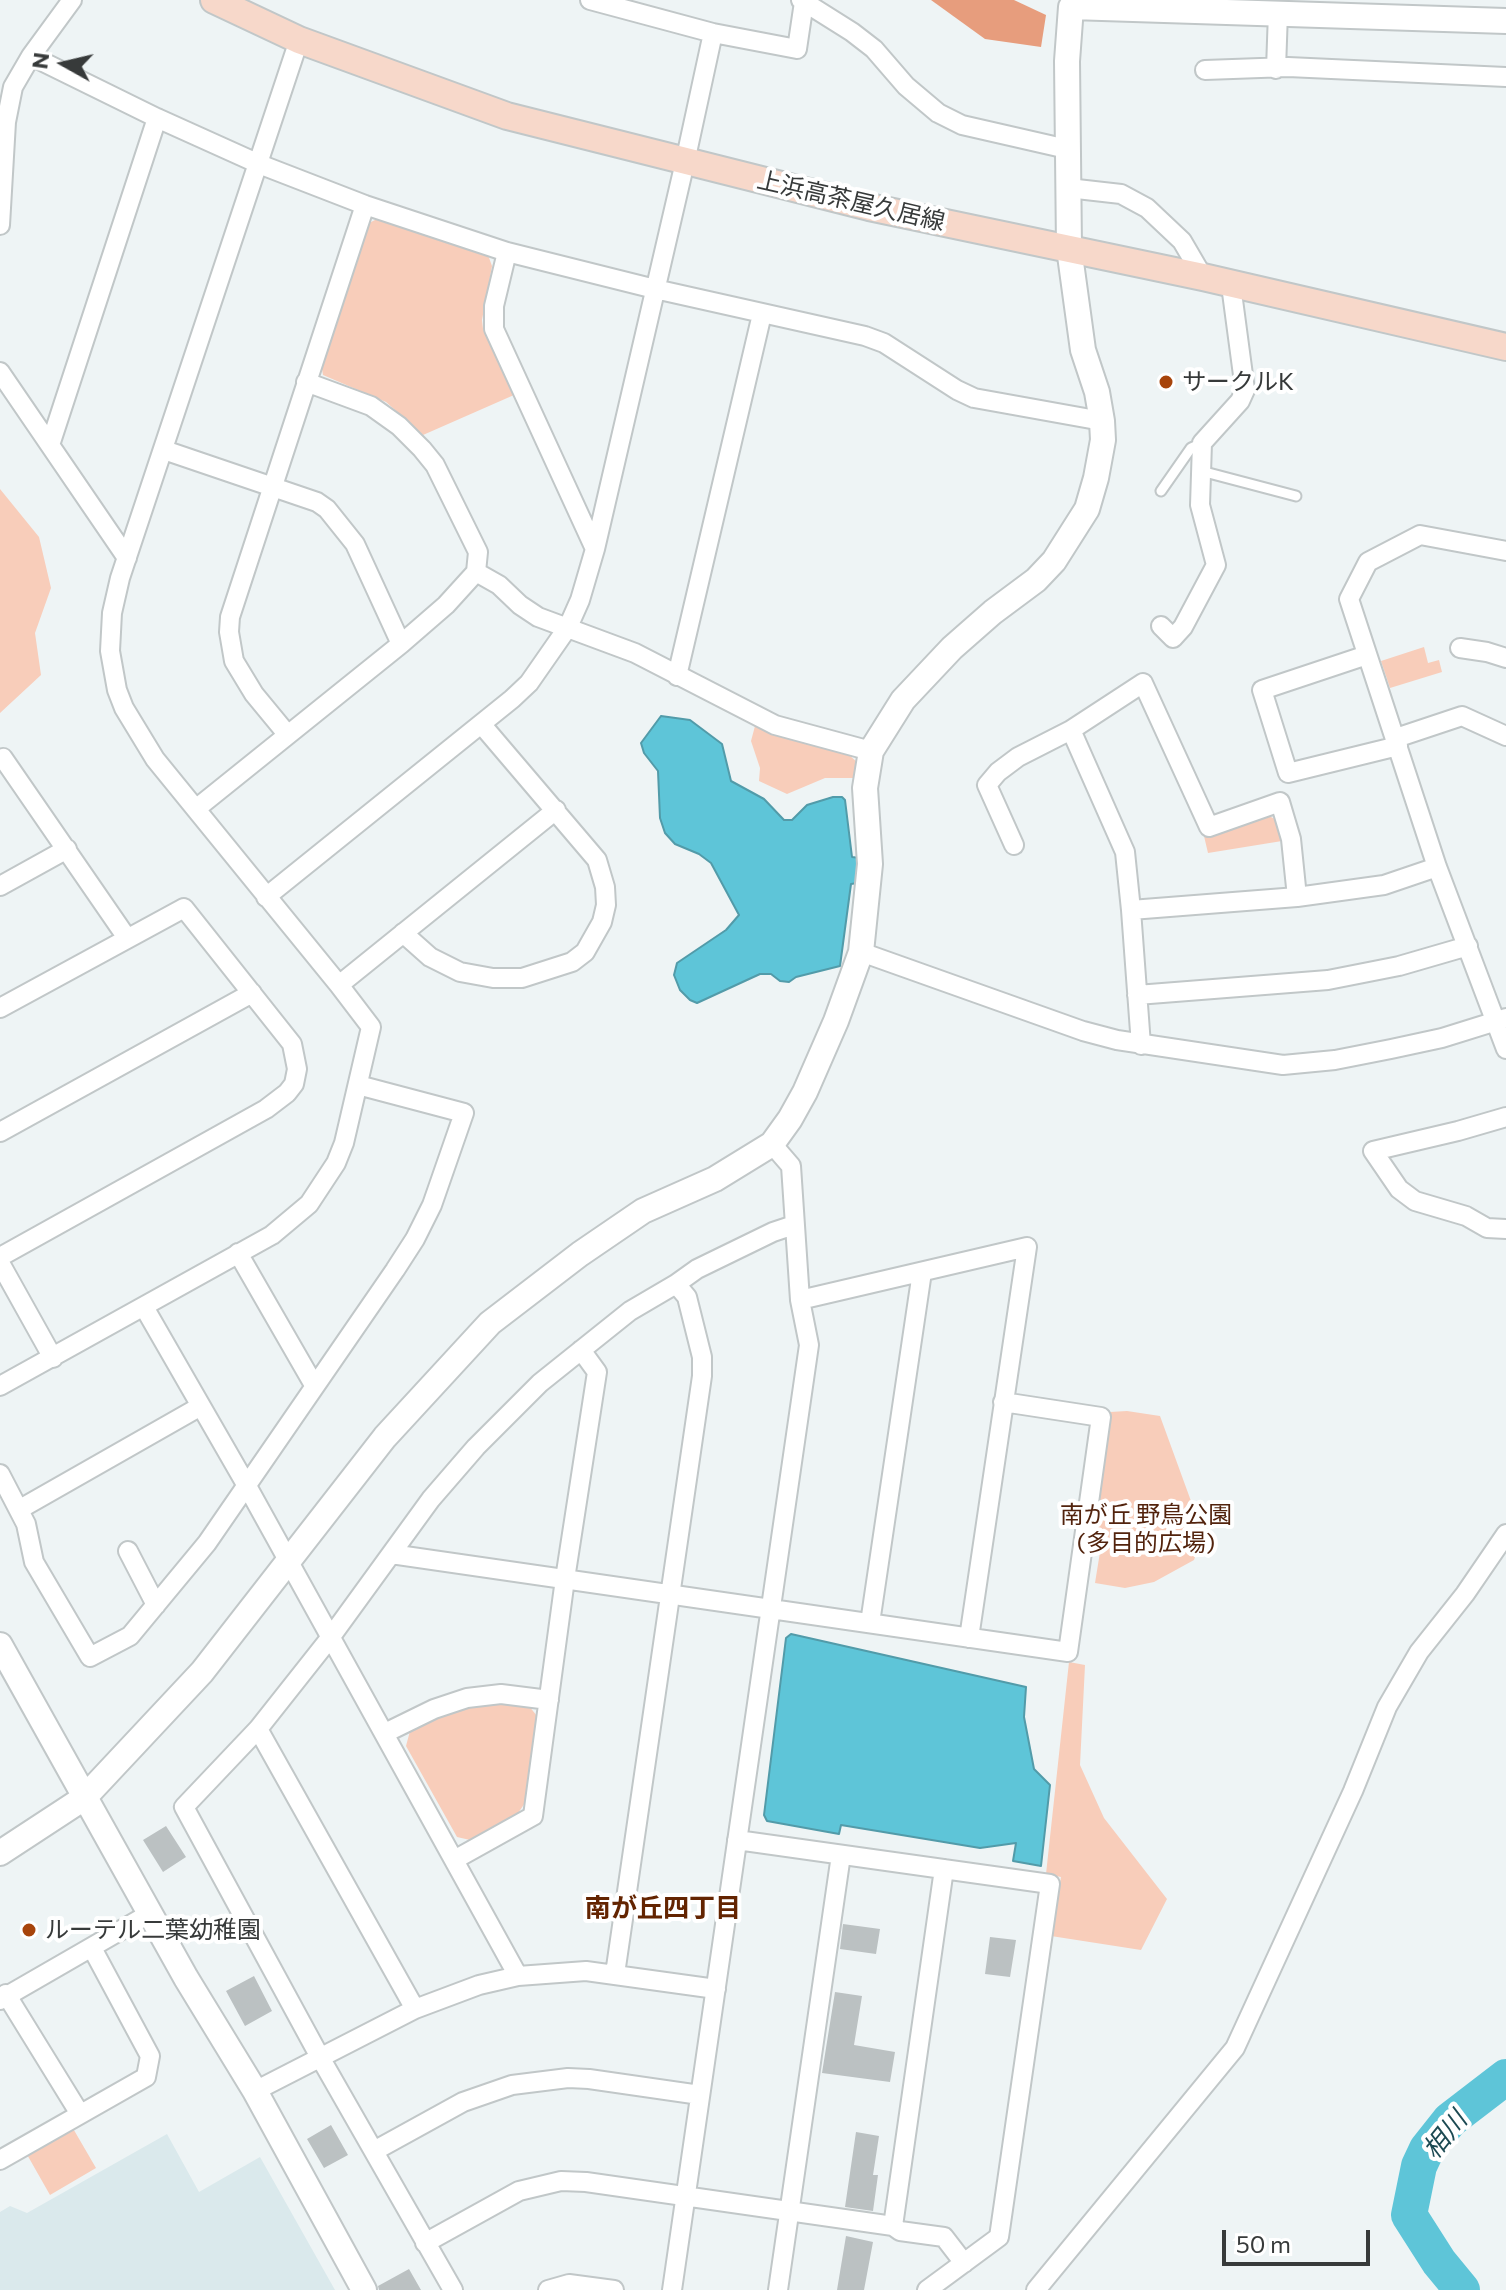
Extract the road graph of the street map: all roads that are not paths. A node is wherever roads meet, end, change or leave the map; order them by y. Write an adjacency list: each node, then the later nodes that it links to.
1 (72, 0): 12 (street)
2 (214, 0): 11 (main road, 上浜高茶屋久居線)
3 (590, 0): 10 (street)
4 (802, 1): 10 (street); 17 (street)
5 (1072, 3): 6 (street); 17 (street)
6 (1136, 5): 8 (street)
7 (1304, 6): 8 (street); 9 (street)
8 (1278, 12): 13 (street)
9 (1506, 21)
10 (713, 33): 18 (street)
11 (299, 40): 18 (main road, 上浜高茶屋久居線); 19 (street)
12 (31, 56): 16 (street); 22 (street)
13 (1276, 69): 14 (street); 15 (street)
14 (1205, 70)
15 (1506, 77)
16 (157, 118): 19 (street); 34 (street)
17 (1067, 149): 20 (street)
18 (685, 162): 23 (main road, 上浜高茶屋久居線); 27 (street)
19 (259, 164): 21 (street); 35 (street)
20 (1068, 188): 23 (street); 25 (street)
21 (365, 205): 24 (street); 31 (street)
22 (0, 225)
23 (1069, 248): 25 (main road, 上浜高茶屋久居線); 32 (street)
24 (507, 252): 27 (street); 40 (street)
25 (1203, 277): 26 (main road, 上浜高茶屋久居線)
26 (1231, 285): 29 (main road, 上浜高茶屋久居線); 33 (street)
27 (655, 289): 28 (street); 40 (street)
28 (762, 314): 32 (street); 50 (street)
29 (1506, 347)
30 (0, 372): 34 (street)
31 (306, 382): 37 (street); 43 (street)
32 (1102, 421): 56 (street)
33 (1202, 443): 36 (street); 38 (lane)
34 (50, 445): 42 (street)
35 (164, 450): 37 (street); 42 (street)
36 (1201, 471): 39 (lane); 44 (street)
37 (271, 486): 46 (street); 53 (street)
38 (1161, 491)
39 (1296, 496)
40 (595, 549): 45 (street)
41 (1506, 551): 48 (street)
42 (127, 558): 58 (street)
43 (476, 572): 45 (street); 46 (street)
44 (1161, 626)
45 (568, 627): 50 (street); 51 (street)
46 (401, 644): 53 (street)
47 (1460, 648): 49 (street)
48 (1367, 655): 55 (street); 55 (street)
49 (1506, 658)
50 (677, 676): 56 (street)
51 (482, 725): 59 (street); 64 (street)
52 (1071, 730): 60 (street); 65 (street); 66 (street)
53 (287, 734): 58 (street)
54 (1506, 736): 55 (street)
55 (1397, 742): 62 (street)
56 (871, 751): 70 (street)
57 (0, 759): 61 (street)
58 (197, 808): 64 (street)
59 (556, 810): 67 (street); 67 (street)
60 (1014, 845)
61 (67, 849): 63 (street); 68 (street)
62 (1437, 867): 65 (street); 69 (street)
63 (0, 886)
64 (266, 897): 71 (street)
65 (1297, 897): 66 (street)
66 (1131, 910): 73 (street)
67 (403, 933): 71 (street)
68 (127, 938): 72 (street); 74 (street)
69 (1468, 946): 73 (street); 75 (street)
70 (861, 952): 76 (street); 81 (street)
71 (339, 985): 78 (street)
72 (252, 993): 80 (street); 85 (street)
73 (1137, 995): 76 (street)
74 (0, 1008)
75 (1501, 1020): 76 (street); 77 (street)
76 (1141, 1045)
77 (1506, 1049)
78 (358, 1085): 84 (street); 93 (street)
79 (1506, 1117): 83 (street)
80 (0, 1132)
81 (772, 1144): 82 (street); 103 (street)
82 (794, 1225): 88 (street); 89 (street)
83 (1506, 1229)
84 (238, 1253): 90 (street); 93 (street)
85 (0, 1257)
86 (0, 1263): 92 (street)
87 (922, 1272): 89 (street); 95 (street); 108 (street)
88 (676, 1284): 91 (street); 105 (street)
89 (800, 1300): 107 (street)
90 (144, 1307): 92 (street); 96 (street)
91 (581, 1350): 102 (street); 104 (street)
92 (53, 1358): 94 (street)
93 (314, 1385): 98 (street)
94 (0, 1386)
95 (1003, 1402): 110 (street); 110 (street)
96 (201, 1406): 98 (street); 99 (street)
97 (0, 1474): 99 (street)
98 (247, 1486): 103 (street); 106 (street)
99 (20, 1509): 106 (street)
100 (1506, 1534): 146 (street)
101 (128, 1551): 106 (street)
102 (391, 1554): 104 (street); 109 (street)
103 (288, 1562): 109 (street); 115 (street)
104 (565, 1579): 105 (street); 112 (street)
105 (669, 1593): 107 (street); 123 (street)
106 (156, 1605)
107 (771, 1608): 108 (street); 116 (street)
108 (870, 1623): 110 (street)
109 (330, 1638): 113 (street); 114 (street)
110 (969, 1638)
111 (0, 1645): 115 (street)
112 (549, 1700): 114 (street); 119 (street)
113 (258, 1729): 127 (street); 128 (street)
114 (385, 1733): 119 (street)
115 (84, 1798): 117 (street); 121 (street)
116 (737, 1840): 118 (street); 125 (street)
117 (0, 1853)
118 (841, 1855): 120 (street); 135 (street)
119 (454, 1860): 124 (street)
120 (944, 1869): 136 (street); 138 (street)
121 (149, 1914): 122 (street); 129 (street)
122 (92, 1948): 126 (street); 131 (street)
123 (615, 1974): 124 (street); 125 (street)
124 (518, 1976): 127 (street)
125 (716, 1989): 130 (street)
126 (3, 1997): 131 (street)
127 (415, 2009): 128 (street)
128 (321, 2059): 129 (street); 132 (street)
129 (255, 2091): 139 (street)
130 (700, 2095): 132 (street); 134 (street)
131 (80, 2114): 133 (street)
132 (374, 2151): 137 (street)
133 (0, 2160)
134 (685, 2197): 135 (street); 137 (street); 143 (street)
135 (790, 2211): 136 (street); 144 (street)
136 (893, 2226): 138 (street)
137 (425, 2243): 140 (street)
138 (964, 2263): 145 (street)
139 (364, 2290)
140 (453, 2290)
141 (548, 2290): 142 (street)
142 (614, 2290)
143 (672, 2290)
144 (778, 2290)
145 (927, 2290)
146 (1036, 2290)

